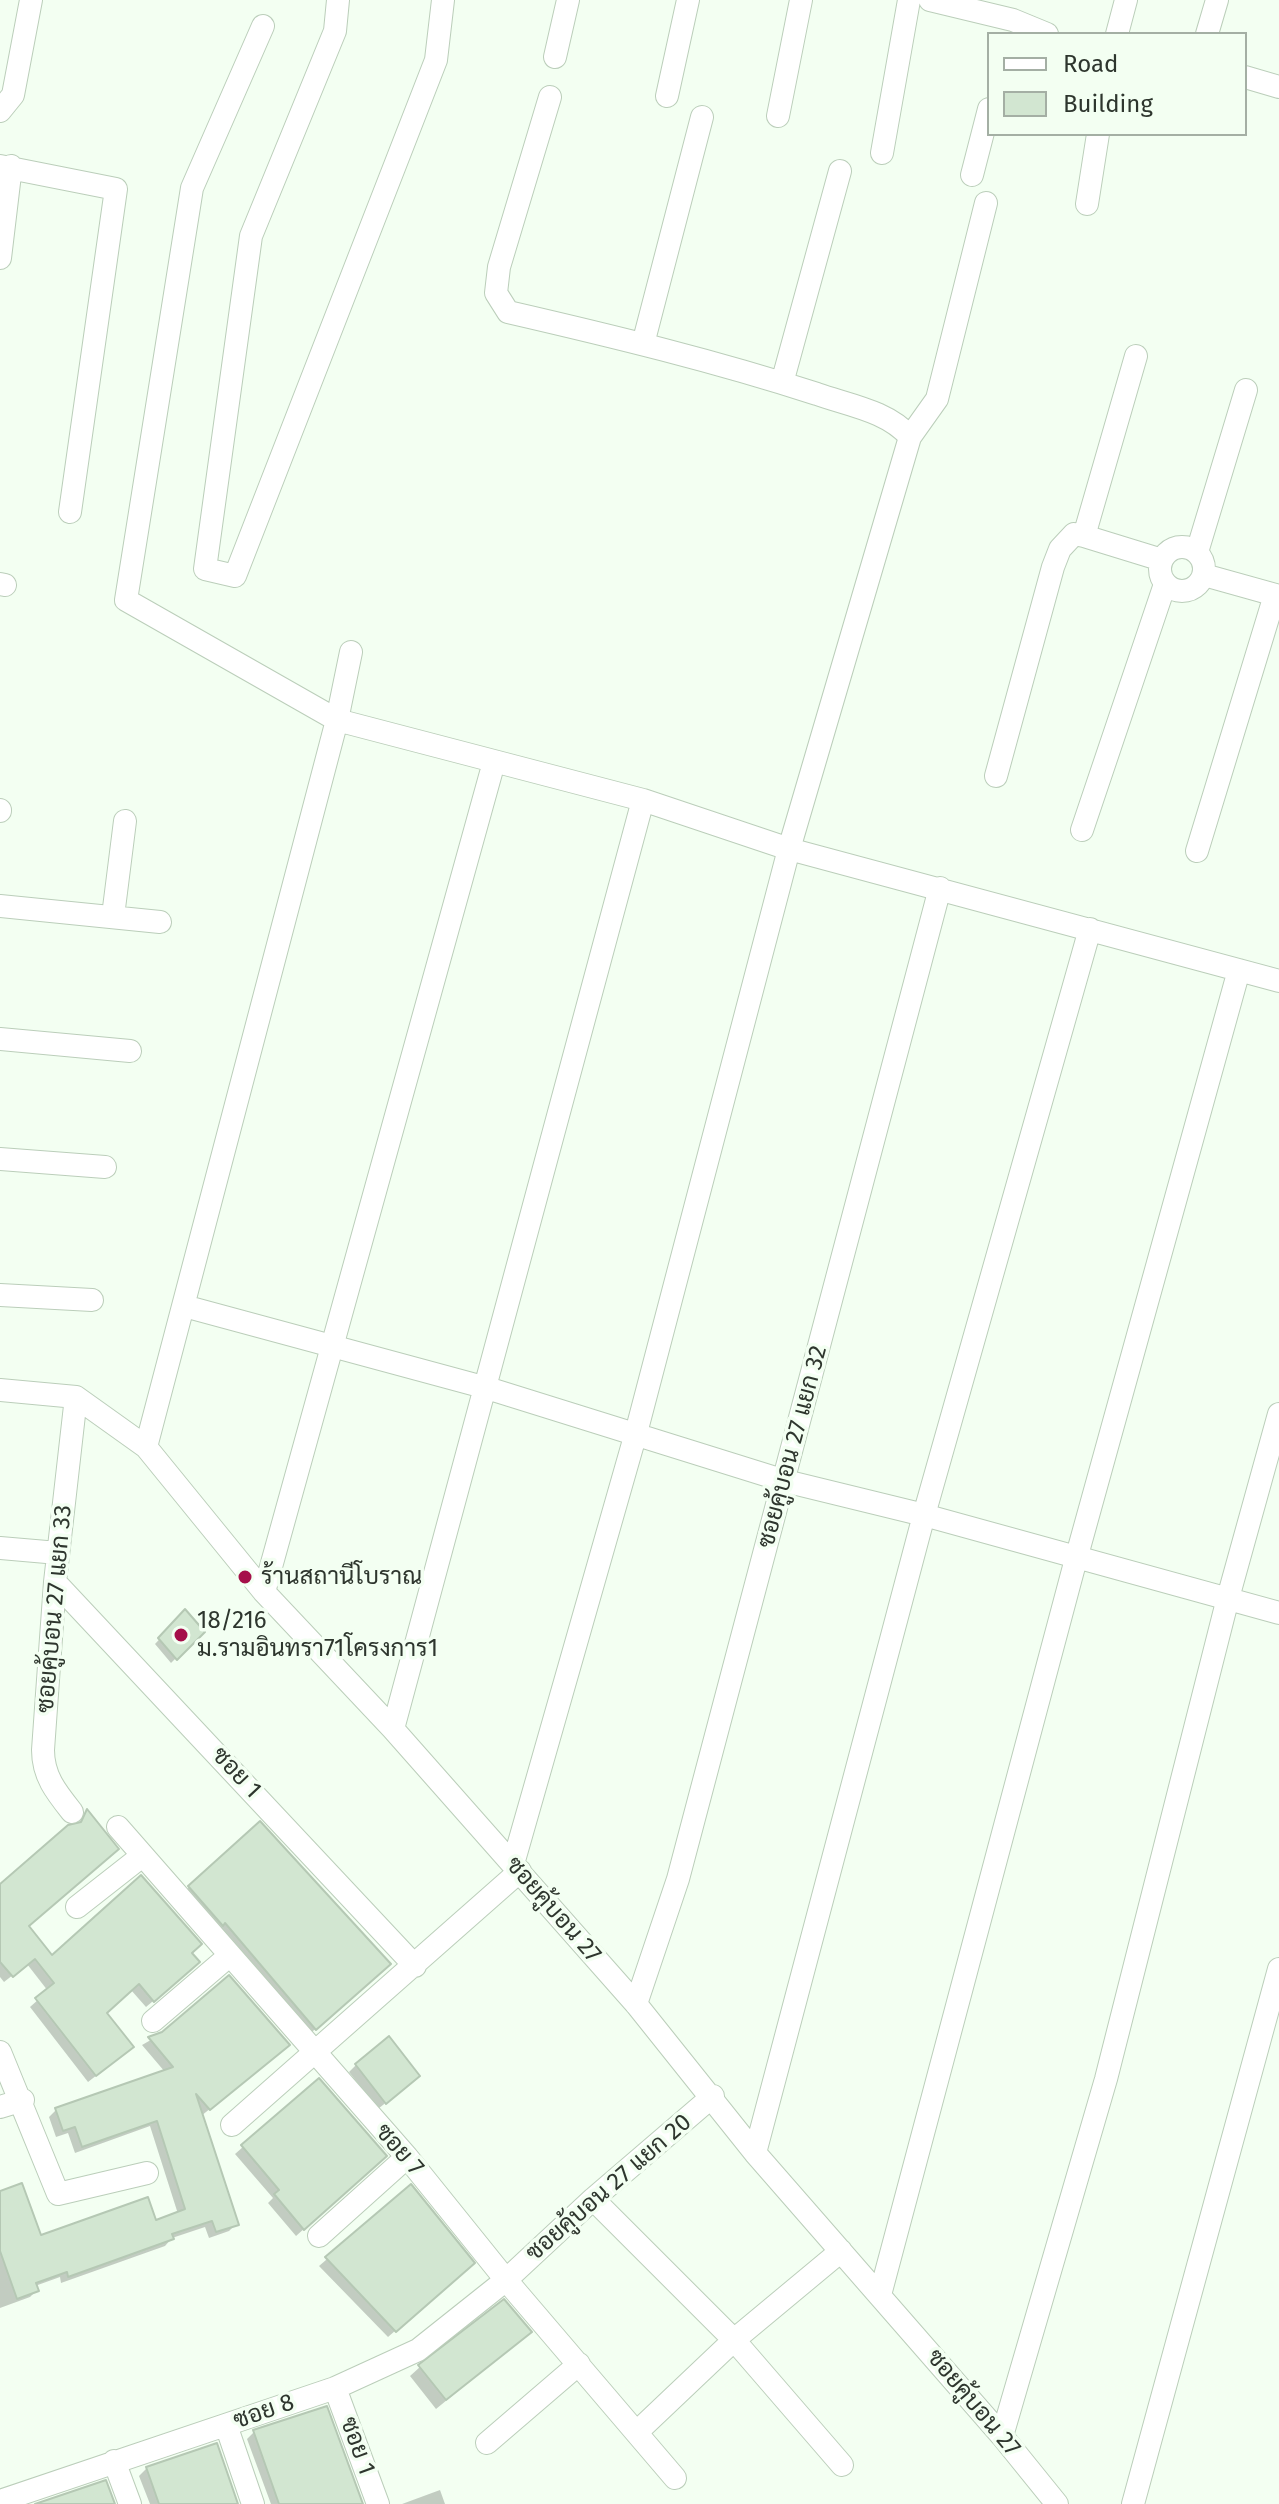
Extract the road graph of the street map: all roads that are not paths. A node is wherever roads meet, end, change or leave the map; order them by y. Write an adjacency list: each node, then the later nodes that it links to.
1 (31, 0): 21 (street)
2 (338, 0): 3 (street)
3 (443, 0)
4 (568, 0): 16 (street)
5 (688, 0): 19 (street)
6 (801, 0): 22 (street)
7 (909, 0): 26 (street)
8 (930, 0): 11 (street)
9 (1126, 0): 14 (street)
10 (1217, 0): 15 (street)
11 (1013, 18): 13 (street)
12 (263, 26): 46 (street)
13 (1043, 32)
14 (1118, 32)
15 (1208, 32)
16 (555, 57)
17 (1247, 78): 18 (street)
18 (1279, 87)
19 (667, 96)
20 (550, 97): 33 (street)
21 (0, 111)
22 (778, 116)
23 (702, 117): 33 (street)
24 (987, 117): 29 (street)
25 (1098, 136): 31 (street)
26 (882, 153)
27 (6, 166): 32 (street); 38 (street)
28 (840, 171): 35 (street)
29 (972, 175)
30 (986, 203): 37 (street)
31 (1087, 204)
32 (0, 258)
33 (643, 344): 35 (street)
34 (1136, 356): 39 (street)
35 (782, 383): 37 (street)
36 (1246, 390): 40 (street)
37 (910, 437): 52 (street)
38 (70, 512)
39 (1084, 536): 41 (street); 48 (street)
40 (1197, 552): 41 (street); 42 (street)
41 (1162, 560): 43 (street)
42 (1204, 575): 43 (street); 44 (street)
43 (1165, 584): 51 (street)
44 (1277, 596): 53 (street)
45 (351, 652): 46 (street)
46 (337, 720): 47 (street); 67 (street)
47 (494, 762): 49 (street); 68 (street)
48 (996, 776)
49 (643, 800): 52 (street); 69 (street)
50 (125, 821): 56 (street)
51 (1082, 830)
52 (789, 849): 54 (street); 73 (street)
53 (1197, 851)
54 (940, 888): 58 (street); 75 (street, ซอยคู้บอน 27 แยก 32)
55 (0, 906): 56 (street)
56 (113, 916): 57 (street)
57 (160, 922)
58 (1090, 929): 59 (street); 76 (street)
59 (1239, 970): 60 (street); 79 (street)
60 (1279, 981)
61 (0, 1039): 62 (street)
62 (130, 1051)
63 (0, 1159): 64 (street)
64 (105, 1167)
65 (0, 1295): 66 (street)
66 (92, 1300)
67 (184, 1306): 68 (street); 74 (street)
68 (331, 1346): 69 (street); 81 (street)
69 (487, 1388): 73 (street); 84 (street)
70 (0, 1390): 71 (street)
71 (76, 1397): 74 (street, ซอยคู้บอน 27); 78 (street, ซอยคู้บอน 27 แยก 33)
72 (1279, 1414): 82 (street)
73 (636, 1433): 75 (street); 88 (street)
74 (146, 1447): 81 (street, ซอยคู้บอน 27)
75 (785, 1481): 76 (street); 93 (street, ซอยคู้บอน 27 แยก 32)
76 (924, 1515): 79 (street); 101 (street)
77 (0, 1548): 78 (street)
78 (58, 1553): 80 (street, ซอยคู้บอน 27 แยก 33)
79 (1076, 1559): 82 (street); 108 (street)
80 (55, 1582): 85 (street, ซอยคู้บอน 27 แยก 33); 91 (street, ซอย 1)
81 (264, 1592): 84 (street, ซอยคู้บอน 27)
82 (1228, 1598): 83 (street); 114 (street)
83 (1279, 1613)
84 (393, 1729): 88 (street, ซอยคู้บอน 27)
85 (72, 1812)
86 (118, 1827): 87 (street, ซอย 7)
87 (142, 1856): 89 (street); 90 (street, ซอย 7)
88 (516, 1868): 91 (street); 93 (street, ซอยคู้บอน 27)
89 (77, 1907)
90 (229, 1956): 94 (street); 96 (street, ซอย 7)
91 (415, 1966): 96 (street)
92 (1279, 1969): 124 (street)
93 (636, 2004): 97 (street, ซอยคู้บอน 27)
94 (153, 2021)
95 (0, 2052): 98 (street)
96 (314, 2055): 100 (street); 102 (street, ซอย 7)
97 (713, 2096): 101 (street, ซอยคู้บอน 27); 104 (street, ซอยคู้บอน 27 แยก 20)
98 (23, 2100): 99 (street); 103 (street)
99 (0, 2107)
100 (232, 2125)
101 (755, 2153): 106 (street, ซอยคู้บอน 27)
102 (407, 2157): 105 (street); 107 (street, ซอย 7)
103 (147, 2173)
104 (593, 2199): 107 (street, ซอยคู้บอน 27 แยก 20); 109 (street)
105 (319, 2236)
106 (841, 2251): 108 (street, ซอยคู้บอน 27); 109 (street)
107 (506, 2280): 110 (street, ซอย 7); 111 (street, ซอย 8)
108 (880, 2295): 114 (street, ซอยคู้บอน 27)
109 (734, 2340): 113 (street); 117 (street)
110 (579, 2364): 113 (street, ซอย 7); 115 (street)
111 (335, 2388): 112 (street, ซอย 8); 122 (street, ซอย 1)
112 (226, 2425): 116 (street, ซอย 8); 121 (street)
113 (637, 2432): 118 (street, ซอย 7)
114 (1002, 2436): 123 (street, ซอยคู้บอน 27)
115 (487, 2443)
116 (114, 2461): 119 (street, ซอย 8); 120 (street)
117 (842, 2465)
118 (675, 2478)
119 (9, 2500)
120 (130, 2504)
121 (253, 2504)
122 (378, 2504)
123 (1057, 2504)
124 (1133, 2504)

